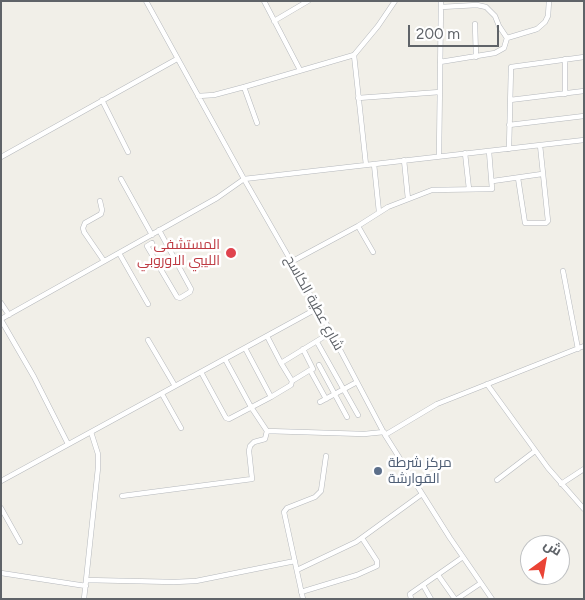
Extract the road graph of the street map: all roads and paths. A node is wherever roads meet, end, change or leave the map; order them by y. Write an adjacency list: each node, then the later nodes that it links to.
1 (146, 1): 13 (street, شارع عطية الكاسح)
2 (264, 1): 7 (street)
3 (308, 1): 7 (street)
4 (395, 1): 10 (street)
5 (549, 1): 9 (street)
6 (441, 4): 9 (street); 15 (street)
7 (274, 20): 16 (street)
8 (475, 24): 11 (street)
9 (507, 38): 11 (street)
10 (354, 55): 16 (street); 22 (street)
11 (476, 57): 15 (street)
12 (584, 57): 14 (street)
13 (177, 59): 21 (street, شارع عطية الكاسح); 23 (street)
14 (565, 59): 20 (street); 24 (street)
15 (440, 62): 19 (street)
16 (300, 70): 17 (street)
17 (244, 87): 21 (street); 26 (street)
18 (584, 91): 20 (street)
19 (440, 92): 22 (street); 34 (street)
20 (565, 94): 24 (street)
21 (198, 96): 42 (street, شارع عطية الكاسح)
22 (358, 98): 38 (street)
23 (102, 100): 32 (street); 35 (street)
24 (510, 100): 27 (street)
25 (584, 116): 27 (street)
26 (257, 123)
27 (509, 125): 30 (street)
28 (584, 140): 29 (street)
29 (540, 145): 30 (street); 39 (street)
30 (509, 149): 31 (street)
31 (489, 151): 33 (street); 43 (street)
32 (128, 152)
33 (465, 153): 34 (street); 44 (street)
34 (438, 156): 36 (street)
35 (1, 157)
36 (404, 160): 37 (street); 45 (street)
37 (374, 164): 38 (street); 47 (street)
38 (366, 165): 42 (street)
39 (542, 174): 40 (street); 40 (street)
40 (518, 178): 43 (street)
41 (121, 179): 50 (street)
42 (244, 179): 49 (street); 55 (street, شارع عطية الكاسح)
43 (493, 181): 44 (street)
44 (469, 189): 45 (street)
45 (408, 198): 47 (street)
46 (100, 200): 54 (street)
47 (379, 212): 48 (street)
48 (358, 226): 52 (street); 55 (street)
49 (159, 230): 50 (street); 51 (street)
50 (152, 234): 53 (street)
51 (152, 243)
52 (373, 252)
53 (119, 253): 54 (street); 58 (street)
54 (104, 261): 60 (street)
55 (292, 262): 59 (street, شارع عطية الكاسح)
56 (563, 271): 68 (street)
57 (1, 303): 60 (street)
58 (148, 304)
59 (318, 308): 62 (street, شارع عطية الكاسح); 63 (street)
60 (9, 314): 61 (street)
61 (1, 319): 93 (street)
62 (330, 333): 65 (street); 77 (street, شارع عطية الكاسح)
63 (267, 336): 67 (street); 72 (street)
64 (148, 340): 79 (street)
65 (317, 342): 69 (street); 71 (street)
66 (584, 346): 68 (street)
67 (244, 348): 70 (street); 83 (street)
68 (578, 348): 78 (street)
69 (304, 349): 72 (street); 74 (street)
70 (225, 359): 75 (street); 86 (street)
71 (328, 360): 73 (street); 80 (street)
72 (282, 363): 76 (street)
73 (319, 365): 74 (street); 82 (street)
74 (312, 370): 76 (street); 84 (street)
75 (201, 372): 79 (street); 86 (street)
76 (292, 381): 83 (street)
77 (357, 382): 80 (street); 92 (street, شارع عطية الكاسح)
78 (487, 384): 92 (street); 94 (street)
79 (176, 386): 81 (street)
80 (345, 389): 82 (street); 87 (street)
81 (162, 394): 89 (street); 91 (street)
82 (335, 394): 84 (street); 88 (street)
83 (272, 398): 86 (street)
84 (326, 399): 85 (street)
85 (320, 402)
86 (251, 407): 90 (street)
87 (358, 415)
88 (347, 417)
89 (181, 428)
90 (267, 431): 92 (street); 101 (street)
91 (91, 432): 93 (street); 111 (street)
92 (385, 433): 100 (street, شارع عطية الكاسح)
93 (68, 444): 98 (street)
94 (535, 451): 97 (street); 99 (street)
95 (326, 456): 107 (street)
96 (584, 469): 99 (street)
97 (497, 480)
98 (1, 481)
99 (561, 484): 103 (street)
100 (422, 494): 104 (street); 106 (street, شارع عطية الكاسح)
101 (122, 496)
102 (1, 508): 105 (street)
103 (584, 509)
104 (362, 538): 108 (street); 115 (street)
105 (20, 542)
106 (463, 557): 110 (street); 112 (street, شارع عطية الكاسح)
107 (295, 561): 108 (street); 111 (street)
108 (297, 570): 115 (street)
109 (1, 573): 114 (street)
110 (438, 575): 113 (street); 120 (street)
111 (86, 580): 114 (street)
112 (481, 583): 120 (street); 121 (street, شارع عطية الكاسح)
113 (423, 585): 118 (street); 119 (street)
114 (86, 586): 116 (street)
115 (301, 592): 117 (street)
116 (84, 599)
117 (303, 599)
118 (411, 599)
119 (431, 599)
120 (456, 599)
121 (492, 599)

